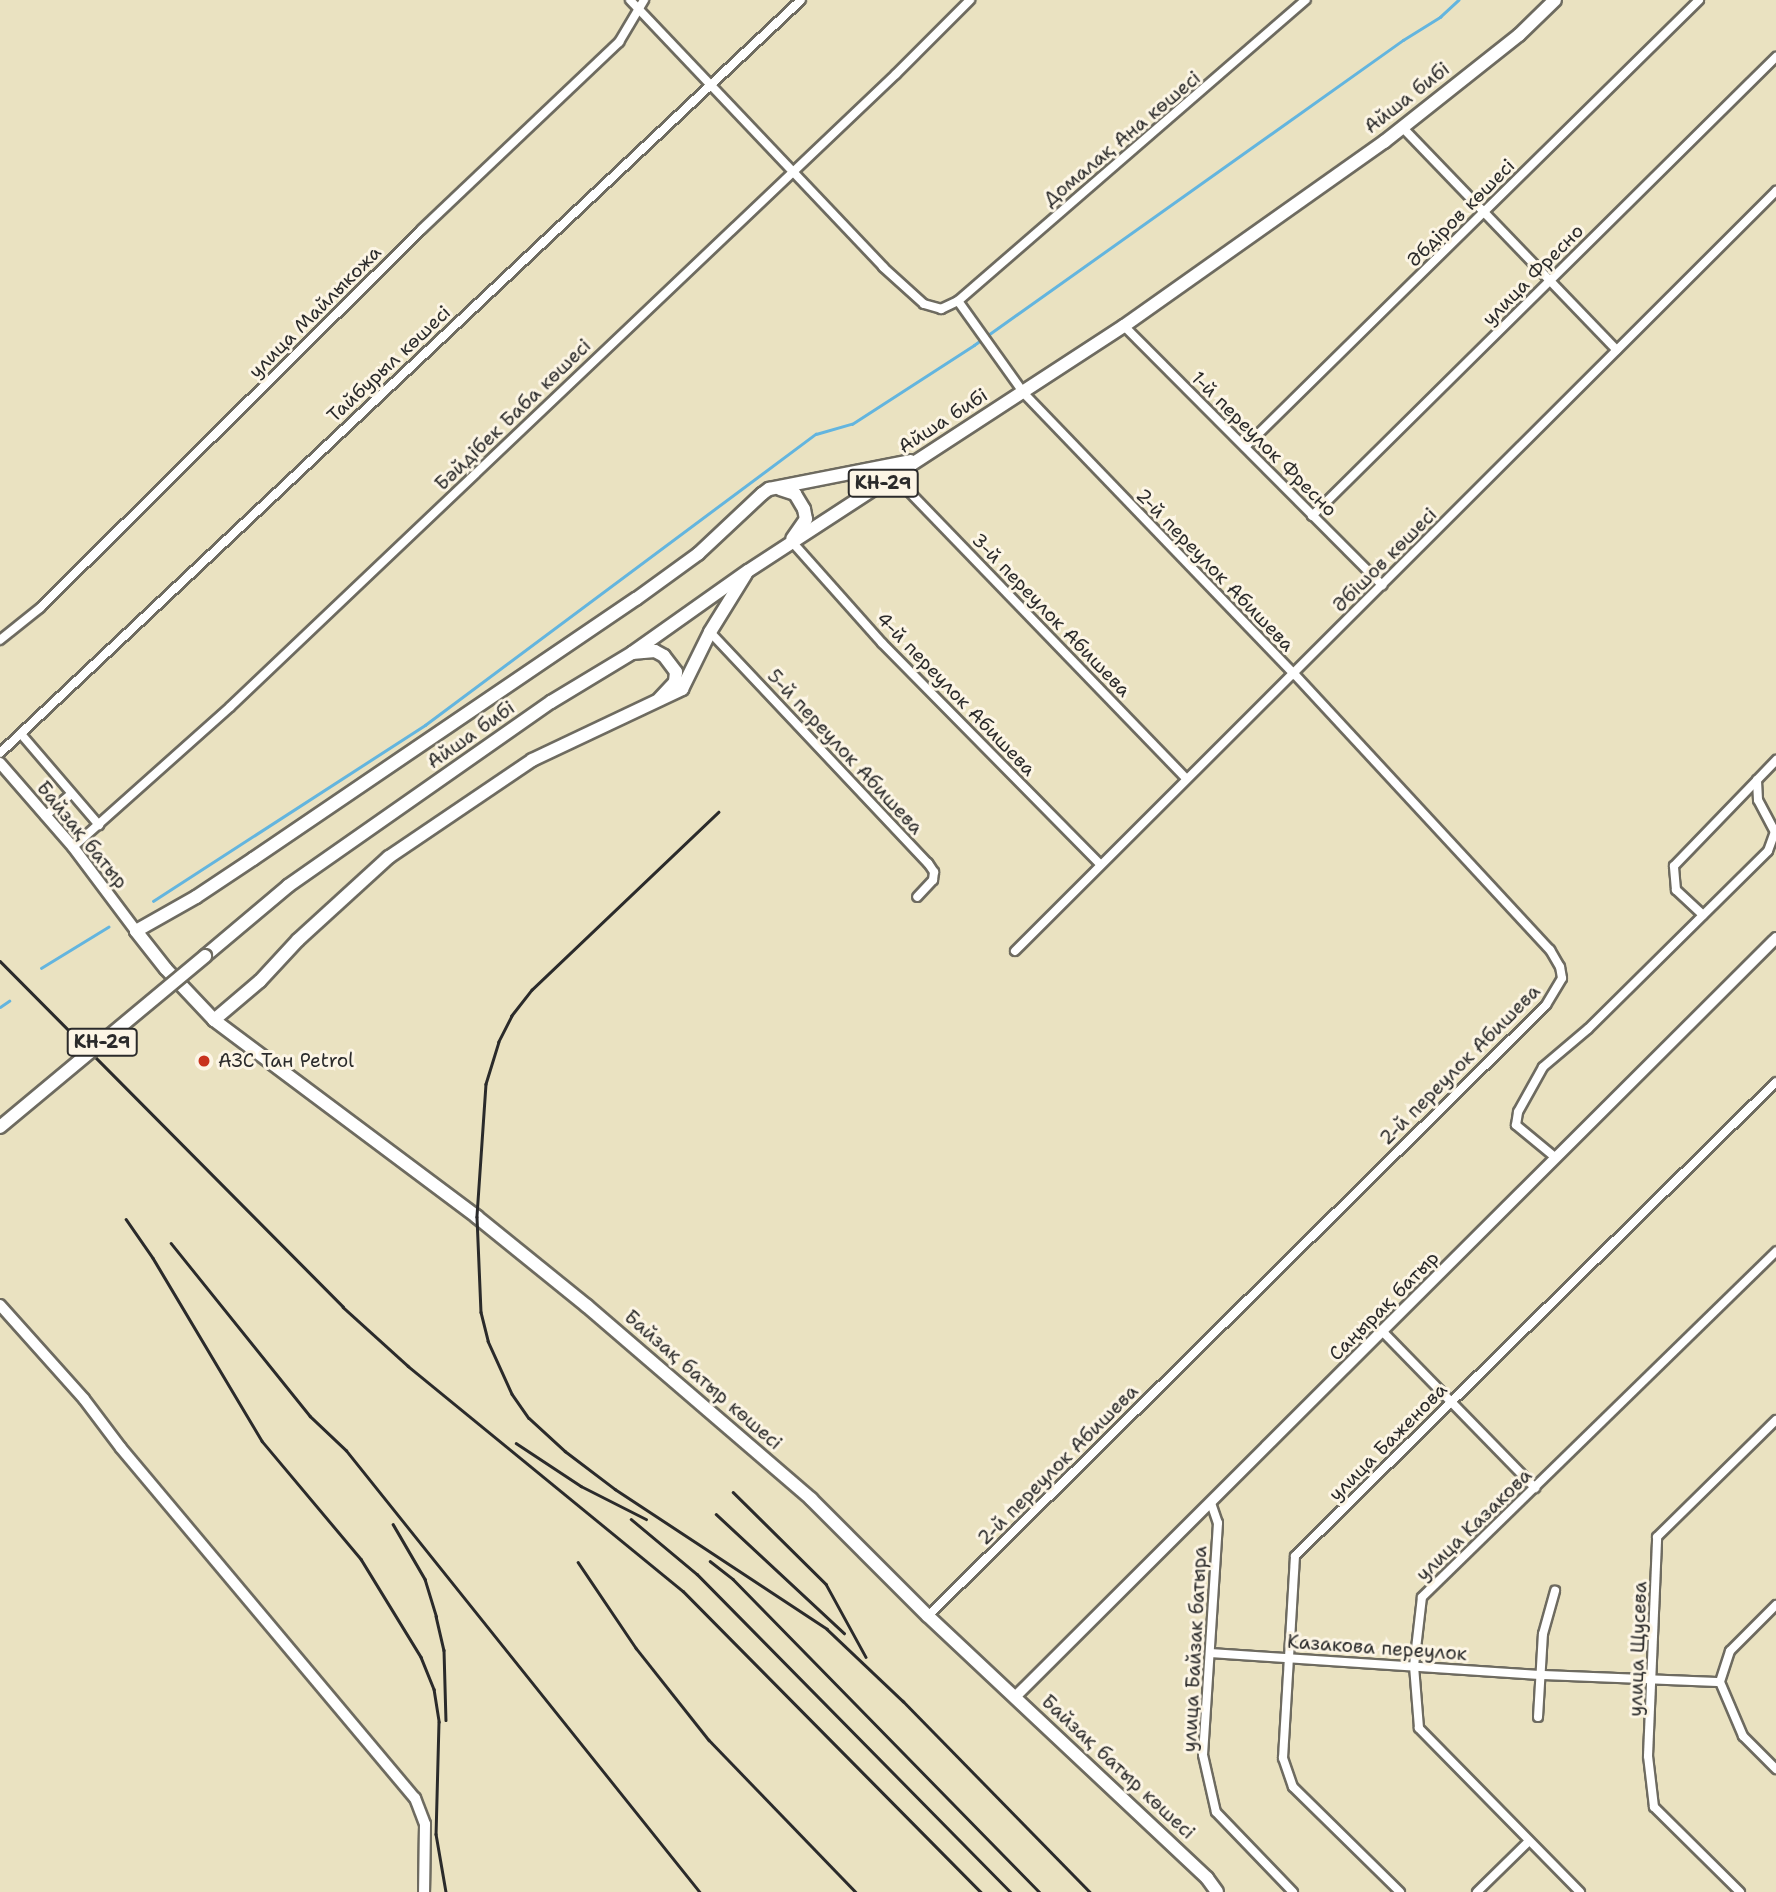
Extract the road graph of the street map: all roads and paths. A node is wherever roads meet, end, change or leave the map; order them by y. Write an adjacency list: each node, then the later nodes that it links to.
1 (630, 0): 8 (street)
2 (644, 0): 8 (street, улица Майлыкожа)
3 (801, 0): 10 (street, Тайбурыл көшесі)
4 (970, 0): 12 (street, Бәйдібек Баба көшесі)
5 (1306, 0): 16 (street, Домалақ Ана көшесі)
6 (1555, 0): 11 (main road, Айша бибі / КН-29)
7 (1699, 0): 14 (street, Әбдіров көшесі)
8 (639, 10): 10 (street); 29 (street, улица Майлыкожа)
9 (1776, 57): 15 (street, улица Фресно)
10 (709, 87): 12 (street); 33 (street, Тайбурыл көшесі)
11 (1403, 128): 14 (street); 17 (main road, Айша бибі / КН-29)
12 (790, 173): 16 (street); 41 (street, Бәйдібек Баба көшесі)
13 (1776, 191): 18 (street, Әбішов көшесі)
14 (1484, 212): 15 (street); 20 (street, Әбдіров көшесі)
15 (1549, 281): 18 (street); 24 (street, улица Фресно)
16 (958, 301): 19 (street, 2-й переулок Абишева)
17 (1124, 326): 19 (main road, Айша бибі / КН-29); 20 (street, 1-й переулок Фресно)
18 (1617, 350): 27 (street, Әбішов көшесі)
19 (1023, 392): 21 (main road, Айша бибі / КН-29); 31 (street, 2-й переулок Абишева)
20 (1245, 447): 24 (street, 1-й переулок Фресно)
21 (917, 460): 22 (main road, Айша бибі / КН-29); 23 (main road)
22 (894, 476): 25 (main road, Айша бибі / КН-29); 37 (street, 3-й переулок Абишева)
23 (769, 489): 25 (main road); 46 (main road)
24 (1312, 516): 27 (street, 1-й переулок Фресно)
25 (789, 545): 26 (main road, Айша бибі / КН-29); 43 (street, 4-й переулок Абишева)
26 (748, 570): 28 (main road); 30 (main road, Айша бибі / КН-29)
27 (1382, 585): 31 (street, Әбішов көшесі)
28 (710, 632): 32 (main road); 44 (street, 5-й переулок Абишева)
29 (0, 640)
30 (632, 653): 32 (main road); 51 (main road, Айша бибі / КН-29, bridge)
31 (1294, 675): 37 (street, Әбішов көшесі); 62 (street, 2-й переулок Абишева)
32 (648, 708): 49 (main road)
33 (21, 734): 34 (street, Тайбурыл көшесі); 39 (street)
34 (0, 753)
35 (1776, 760): 38 (street)
36 (0, 763): 40 (street, Байзақ батыр)
37 (1185, 777): 43 (street, Әбішов көшесі)
38 (1757, 780): 45 (street); 45 (street)
39 (71, 794): 40 (street); 41 (street)
40 (45, 816): 42 (street, Байзақ батыр)
41 (99, 825): 42 (street, Бәйдібек Баба көшесі)
42 (73, 847): 46 (street, Байзақ батыр)
43 (1100, 864): 48 (street, Әбішов көшесі)
44 (917, 898)
45 (1703, 915): 52 (street)
46 (136, 930): 49 (main road, Байзақ батыр көшесі)
47 (1776, 939): 52 (street, Саңырақ батыр)
48 (1015, 951)
49 (214, 1020): 62 (main road, Байзақ батыр көшесі)
50 (1776, 1082): 56 (street, улица Баженова)
51 (0, 1128)
52 (1556, 1158): 55 (street, Саңырақ батыр)
53 (1776, 1251): 58 (street, улица Казакова)
54 (0, 1306): 73 (street)
55 (1383, 1332): 56 (street); 59 (street, Саңырақ батыр)
56 (1453, 1400): 58 (street); 64 (street, улица Баженова)
57 (1776, 1420): 67 (street, улица Щусева)
58 (1535, 1488): 65 (street, улица Казакова)
59 (1211, 1503): 63 (street, улица Байзак батыра); 69 (street, Саңырақ батыр)
60 (1555, 1591): 66 (street)
61 (1776, 1605): 68 (street)
62 (928, 1616): 69 (main road, Байзақ батыр көшесі)
63 (1210, 1653): 64 (street, Казакова переулок); 75 (street, улица Байзак батыра)
64 (1289, 1657): 65 (street, Казакова переулок); 76 (street, улица Баженова)
65 (1414, 1666): 66 (street, Казакова переулок); 72 (street, улица Казакова)
66 (1543, 1675): 67 (street, Казакова переулок); 70 (street)
67 (1654, 1679): 68 (street, Казакова переулок); 79 (street, улица Щусева)
68 (1720, 1682): 71 (street)
69 (1015, 1697): 74 (main road, Байзақ батыр көшесі)
70 (1538, 1717)
71 (1776, 1769)
72 (1529, 1841): 77 (street); 78 (street, улица Казакова)
73 (424, 1892)
74 (1217, 1892)
75 (1293, 1892)
76 (1400, 1892)
77 (1477, 1892)
78 (1580, 1892)
79 (1740, 1892)

